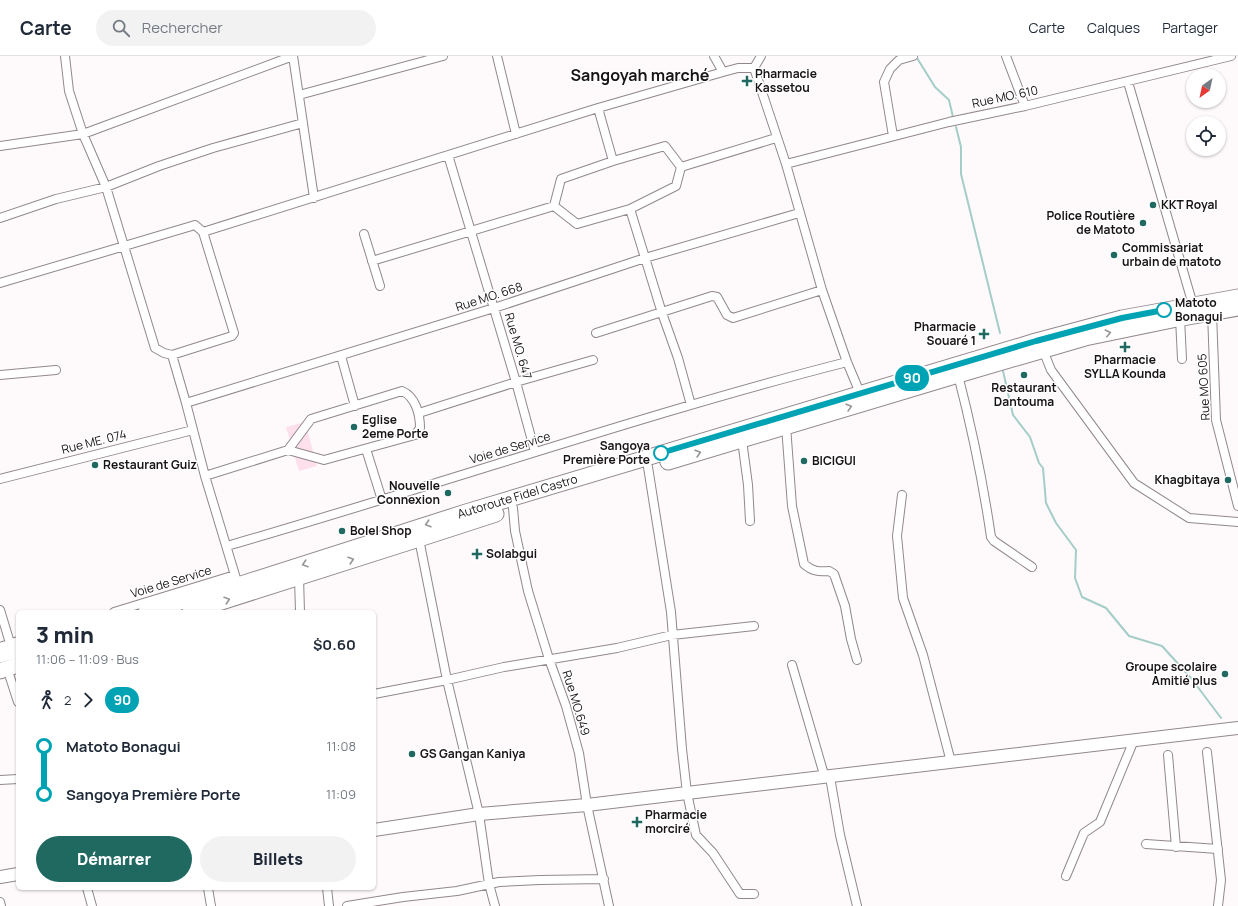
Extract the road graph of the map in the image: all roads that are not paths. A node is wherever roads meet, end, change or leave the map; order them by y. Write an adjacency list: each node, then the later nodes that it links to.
1 (65, 56): 17 (street)
2 (293, 56): 13 (street); 17 (street)
3 (442, 56): 13 (street)
4 (497, 56): 18 (street)
5 (714, 56): 11 (street)
6 (761, 56): 10 (street)
7 (913, 56): 19 (street)
8 (1006, 56): 14 (street)
9 (1227, 57): 12 (street, Rue MO. 610)
10 (754, 68): 11 (street); 20 (street)
11 (723, 72): 15 (street)
12 (1128, 82): 14 (street, Rue MO. 610); 42 (street)
13 (299, 95): 16 (street)
14 (1025, 106): 19 (street, Rue MO. 610)
15 (598, 108): 18 (street); 23 (street)
16 (303, 123): 26 (street); 27 (street)
17 (83, 134): 21 (street); 26 (street)
18 (516, 134): 22 (street)
19 (893, 136): 24 (street, Rue MO. 610)
20 (776, 138): 24 (street); 25 (street)
21 (0, 146)
22 (448, 155): 27 (street); 32 (street, Rue MO. 647)
23 (613, 161): 25 (street); 28 (street)
24 (786, 164): 30 (street)
25 (681, 167): 29 (street)
26 (106, 187): 31 (street); 35 (street)
27 (314, 198): 33 (street)
28 (554, 206): 29 (street); 32 (street)
29 (630, 209): 36 (street)
30 (799, 213): 36 (street, Rue MO. 668); 40 (street)
31 (0, 218)
32 (471, 230): 37 (street); 43 (street, Rue MO. 647)
33 (203, 232): 35 (street); 50 (street)
34 (364, 234): 37 (street)
35 (123, 247): 38 (street); 50 (street)
36 (645, 258): 43 (street, Rue MO. 668); 45 (street)
37 (372, 260): 39 (street)
38 (0, 283)
39 (380, 286)
40 (822, 290): 45 (street); 54 (street)
41 (1238, 297): 42 (highway, Autoroute Fidel Castro)
42 (1193, 305): 59 (highway, Autoroute Fidel Castro)
43 (494, 308): 51 (street, Rue MO. 668); 58 (street, Rue MO. 647)
44 (1238, 308): 46 (highway, Autoroute Fidel Castro)
45 (662, 313): 48 (street); 61 (street)
46 (1212, 313): 47 (highway, Autoroute Fidel Castro); 75 (street, Rue MO 605)
47 (1180, 318): 49 (highway, Autoroute Fidel Castro, one-way to 47); 52 (street)
48 (596, 333)
49 (1043, 350): 57 (highway, Autoroute Fidel Castro); 78 (street)
50 (172, 355): 60 (street)
51 (341, 356): 60 (street, Rue MO. 668); 62 (street)
52 (1182, 359)
53 (593, 360): 58 (street)
54 (847, 362): 59 (street); 61 (street, Voie de Service)
55 (56, 370): 56 (street)
56 (0, 375)
57 (958, 375): 64 (highway, Autoroute Fidel Castro, one-way to 57); 81 (street)
58 (516, 382): 63 (street); 69 (street, Rue MO. 647)
59 (860, 393): 83 (highway, Autoroute Fidel Castro, one-way to 83)
60 (186, 403): 65 (street)
61 (691, 404): 69 (street, Voie de Service)
62 (355, 406): 63 (street); 68 (street)
63 (420, 413): 67 (street)
64 (786, 426): 66 (highway, Autoroute Fidel Castro); 94 (street)
65 (193, 430): 71 (street); 72 (street, Rue ME. 074)
66 (742, 440): 70 (highway, Autoroute Fidel Castro, one-way to 66); 77 (street)
67 (366, 449): 68 (street); 74 (street)
68 (288, 450): 71 (street)
69 (535, 452): 74 (street, Voie de Service)
70 (648, 467): 76 (highway, Autoroute Fidel Castro); 90 (street)
71 (205, 476): 80 (street)
72 (0, 479)
73 (902, 495): 104 (street)
74 (382, 500): 80 (street, Voie de Service)
75 (1238, 506)
76 (513, 508): 79 (highway, Autoroute Fidel Castro); 93 (street, Rue MO.649)
77 (750, 522)
78 (1238, 522)
79 (419, 539): 82 (highway, Autoroute Fidel Castro, one-way to 79); 97 (street)
80 (226, 546): 83 (street)
81 (1032, 567)
82 (299, 577): 84 (highway, Autoroute Fidel Castro, one-way to 82); 88 (street)
83 (236, 580): 84 (highway, Autoroute Fidel Castro)
84 (185, 601): 86 (street, Voie de Service); 87 (highway, Autoroute Fidel Castro)
85 (0, 610): 91 (street)
86 (127, 610)
87 (153, 610)
88 (300, 610)
89 (754, 626): 90 (street)
90 (672, 635): 93 (street); 108 (street)
91 (15, 645): 92 (street); 95 (highway)
92 (0, 646)
93 (549, 659): 97 (street); 109 (street, Rue MO.649)
94 (857, 660)
95 (6, 665): 99 (street)
96 (792, 665): 105 (street)
97 (447, 680): 98 (street); 110 (street)
98 (376, 694)
99 (16, 696)
100 (1238, 728): 101 (street)
101 (1134, 740): 104 (street); 116 (street)
102 (1207, 752): 114 (street)
103 (1168, 755): 113 (street)
104 (951, 762): 105 (street)
105 (828, 777): 108 (street); 132 (street)
106 (16, 778): 107 (street)
107 (0, 780)
108 (688, 794): 109 (street); 123 (street)
109 (587, 805): 110 (street); 118 (street, Rue MO.649)
110 (479, 814): 111 (street); 119 (street)
111 (376, 830)
112 (1146, 844): 113 (street)
113 (1176, 847): 114 (street)
114 (1218, 849): 133 (street)
115 (16, 874): 117 (street)
116 (1066, 876)
117 (0, 877)
118 (604, 879): 119 (street); 131 (street, Rue MO.649)
119 (489, 884): 129 (street); 130 (street)
120 (88, 890): 126 (street)
121 (208, 890): 127 (street)
122 (327, 890): 128 (street)
123 (754, 894)
124 (0, 902): 125 (street)
125 (1, 906)
126 (92, 906)
127 (211, 906)
128 (329, 906)
129 (347, 906)
130 (495, 906)
131 (608, 906)
132 (857, 906)
133 (1218, 906)

